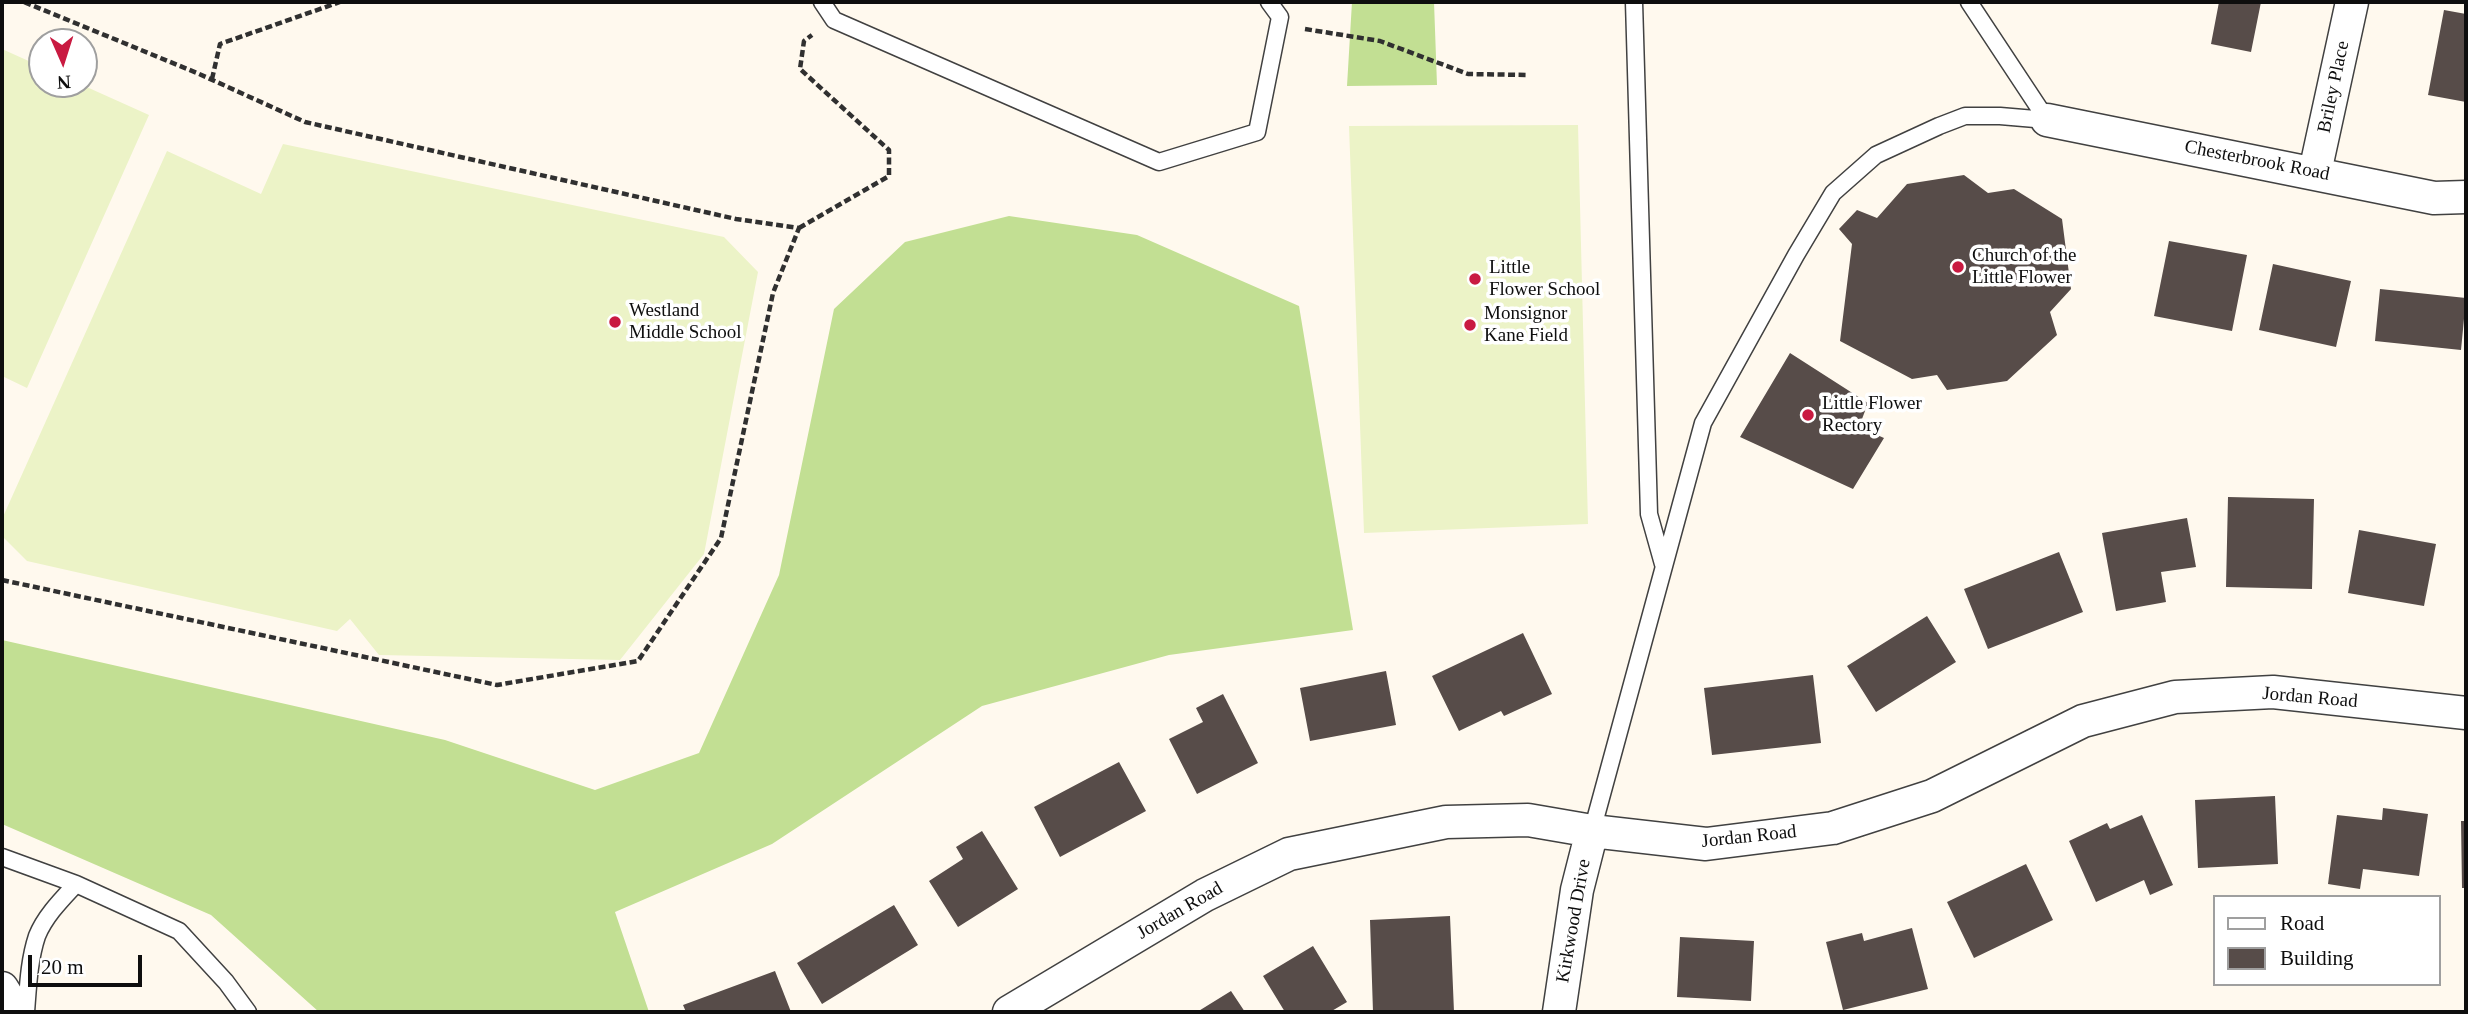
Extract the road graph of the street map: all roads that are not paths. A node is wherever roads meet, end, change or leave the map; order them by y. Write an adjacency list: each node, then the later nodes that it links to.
1 (822, 2): 2 (lane)
2 (1269, 2)
3 (1634, 2): 9 (lane)
4 (1969, 2): 6 (lane)
5 (2352, 2): 7 (street, Briley Place)
6 (2047, 120): 7 (street, Chesterbrook Road); 9 (lane)
7 (2315, 172): 8 (street, Chesterbrook Road)
8 (2466, 197)
9 (1664, 567): 11 (lane)
10 (2466, 713): 11 (street, Jordan Road)
11 (1592, 831): 18 (street, Jordan Road); 19 (street, Kirkwood Drive)
12 (2, 857): 13 (lane)
13 (76, 884): 16 (lane); 17 (lane)
14 (2, 988): 15 (street)
15 (17, 1012)
16 (26, 1012)
17 (248, 1012)
18 (1009, 1012)
19 (1559, 1012)

